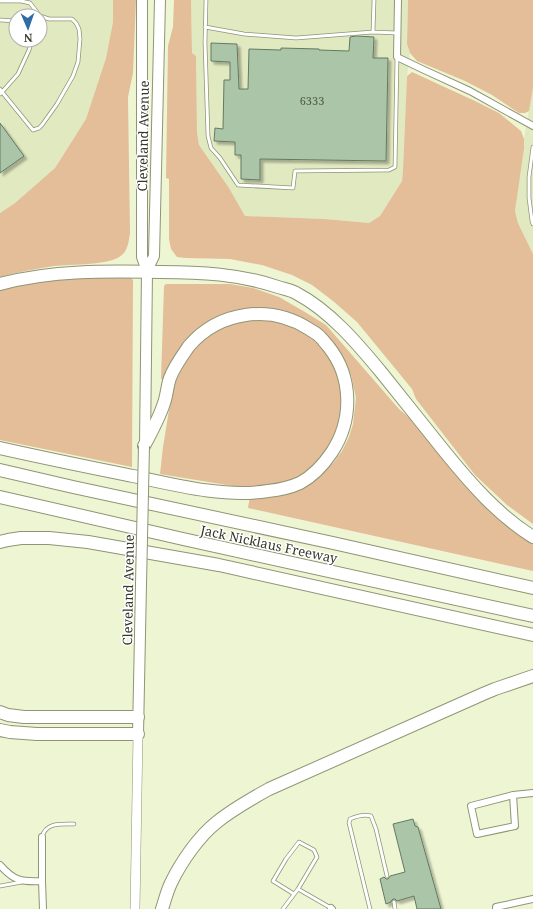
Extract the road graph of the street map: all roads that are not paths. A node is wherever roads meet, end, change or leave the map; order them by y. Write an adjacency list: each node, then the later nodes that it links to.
1 (142, 0): 19 (main road, Cleveland Avenue)
2 (160, 0): 19 (main road, Cleveland Avenue)
3 (206, 0): 10 (lane)
4 (374, 0): 11 (lane)
5 (398, 0): 12 (street)
6 (0, 1): 7 (lane)
7 (21, 1): 8 (lane)
8 (34, 8)
9 (48, 19): 15 (lane)
10 (205, 27): 11 (lane); 14 (lane)
11 (373, 32): 12 (lane)
12 (398, 33): 14 (street)
13 (30, 48): 15 (lane)
14 (397, 57): 16 (street)
15 (1, 92)
16 (533, 126)
17 (533, 147): 18 (lane)
18 (533, 224)
19 (148, 272): 20 (highway); 21 (main road, Cleveland Avenue); 25 (highway)
20 (0, 284)
21 (144, 446): 22 (highway); 32 (main road, Cleveland Avenue, bridge)
22 (0, 448)
23 (0, 470): 27 (highway, Jack Nicklaus Freeway)
24 (0, 497): 28 (highway, Jack Nicklaus Freeway)
25 (533, 537)
26 (0, 542): 29 (highway)
27 (533, 588)
28 (533, 616)
29 (533, 635)
30 (533, 676): 52 (highway)
31 (0, 712): 32 (highway)
32 (138, 717): 34 (main road, Cleveland Avenue)
33 (0, 730): 34 (highway)
34 (138, 734): 51 (main road, Cleveland Avenue)
35 (533, 793): 36 (street)
36 (513, 795): 36 (street)
37 (74, 824): 38 (lane)
38 (42, 837): 41 (street)
39 (0, 865): 42 (street)
40 (388, 876): 54 (lane)
41 (42, 881): 42 (street); 50 (street)
42 (25, 882): 43 (lane)
43 (0, 886)
44 (298, 889): 45 (lane); 45 (lane); 49 (lane)
45 (294, 894): 53 (lane)
46 (533, 899): 48 (street)
47 (394, 902): 55 (lane)
48 (520, 902): 56 (street); 57 (street)
49 (332, 908)
50 (43, 909)
51 (135, 909)
52 (162, 909)
53 (283, 909)
54 (370, 909)
55 (396, 909)
56 (496, 909)
57 (522, 909)

